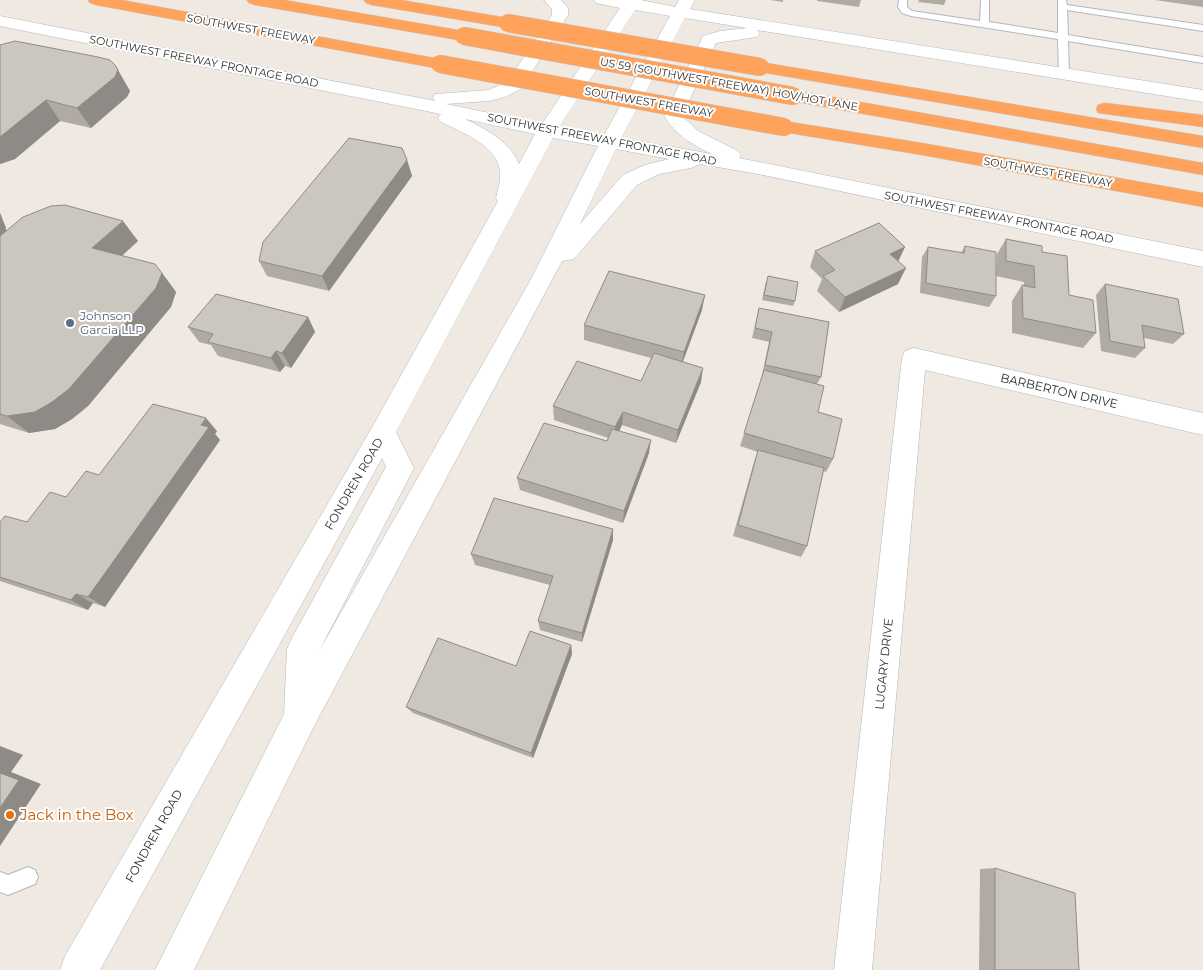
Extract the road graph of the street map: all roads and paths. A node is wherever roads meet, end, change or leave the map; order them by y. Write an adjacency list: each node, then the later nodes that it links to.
1 (96, 0): 33 (highway, SOUTHWEST FREEWAY, bridge)
2 (255, 0): 32 (highway, US 59 (SOUTHWEST FREEWAY) HOV/HOT LANE, bridge)
3 (372, 0): 22 (highway, bridge)
4 (552, 0): 24 (main road)
5 (602, 0): 9 (main road)
6 (903, 0): 15 (lane)
7 (985, 0): 15 (lane)
8 (1096, 0): 13 (lane)
9 (632, 2): 12 (main road); 27 (main road, FONDREN ROAD)
10 (1062, 3): 13 (lane); 19 (lane)
11 (723, 4): 16 (main road)
12 (684, 7): 16 (main road); 28 (main road)
13 (1098, 12): 17 (lane)
14 (0, 21): 24 (main road, SOUTHWEST FREEWAY FRONTAGE ROAD)
15 (984, 24): 19 (lane)
16 (768, 26): 18 (main road)
17 (1203, 28)
18 (800, 31): 21 (main road); 31 (main road)
19 (1063, 38): 20 (lane); 21 (lane)
20 (1203, 60)
21 (1064, 73): 23 (main road)
22 (888, 88): 26 (highway); 29 (highway)
23 (1203, 96)
24 (398, 99): 25 (main road, SOUTHWEST FREEWAY FRONTAGE ROAD)
25 (425, 105): 27 (main road, SOUTHWEST FREEWAY FRONTAGE ROAD); 35 (main road)
26 (1203, 121)
27 (547, 131): 28 (main road, SOUTHWEST FREEWAY FRONTAGE ROAD); 35 (main road, FONDREN ROAD)
28 (610, 141): 30 (main road, SOUTHWEST FREEWAY FRONTAGE ROAD); 38 (main road)
29 (1203, 142)
30 (708, 159): 31 (main road, SOUTHWEST FREEWAY FRONTAGE ROAD); 38 (main road)
31 (758, 168): 37 (main road, SOUTHWEST FREEWAY FRONTAGE ROAD)
32 (1203, 169)
33 (1142, 189): 34 (highway, SOUTHWEST FREEWAY); 36 (highway)
34 (1203, 200)
35 (505, 206): 41 (main road, FONDREN ROAD)
36 (1203, 209)
37 (1203, 259)
38 (534, 292): 42 (main road)
39 (914, 358): 40 (main road, BARBERTON DRIVE); 47 (main road, LUGARY DRIVE)
40 (1203, 424)
41 (383, 432): 42 (main road); 45 (main road, FONDREN ROAD)
42 (300, 718): 46 (main road)
43 (28, 877): 44 (lane)
44 (0, 882)
45 (79, 970)
46 (174, 970)
47 (853, 970)

